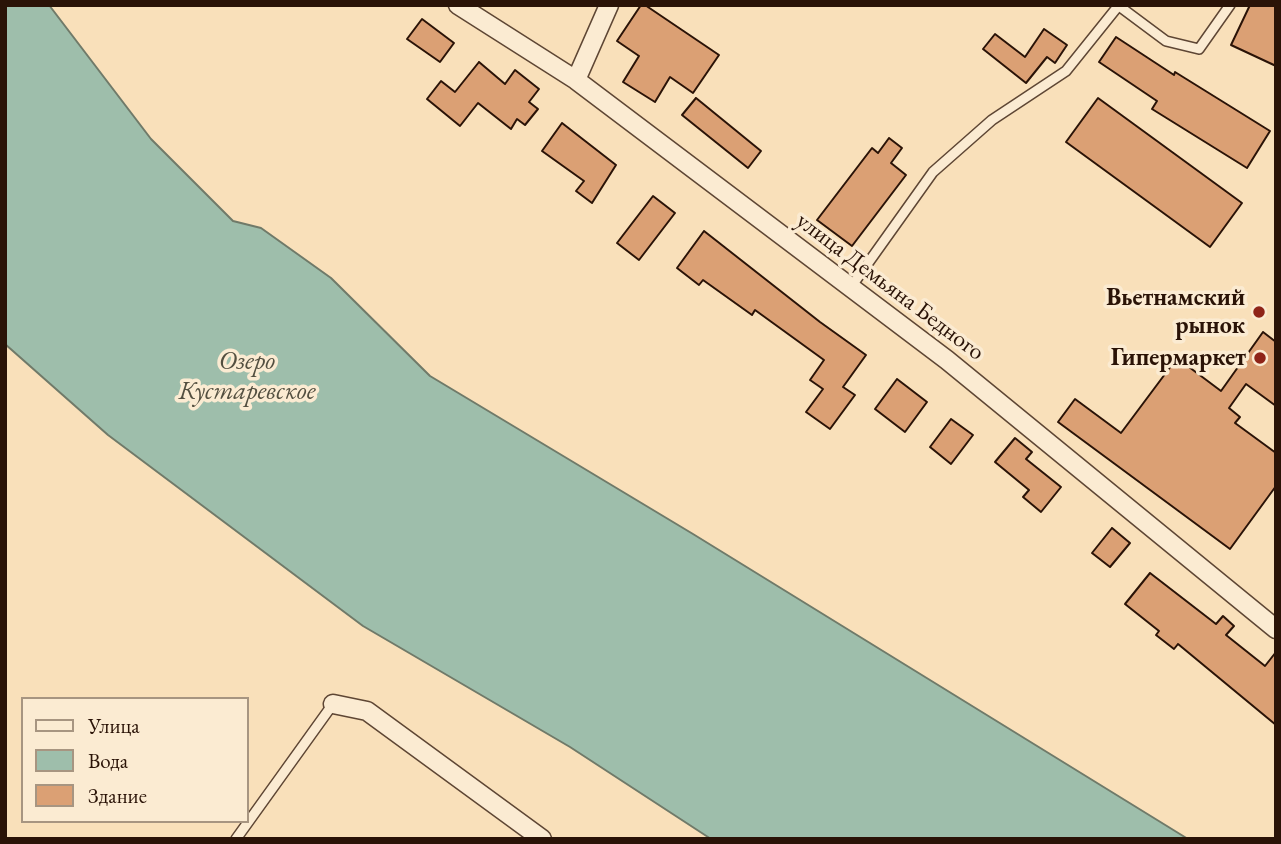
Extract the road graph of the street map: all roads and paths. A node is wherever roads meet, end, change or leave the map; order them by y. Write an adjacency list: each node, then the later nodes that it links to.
1 (458, 5): 5 (street, улица Демьяна Бедного)
2 (609, 5): 5 (street)
3 (1230, 5): 4 (lane)
4 (1119, 6): 6 (lane)
5 (576, 80): 6 (street, улица Демьяна Бедного)
6 (851, 287): 7 (street, улица Демьяна Бедного)
7 (1276, 629)
8 (333, 704): 9 (lane); 12 (street)
9 (248, 822)
10 (247, 823): 11 (lane)
11 (236, 839)
12 (542, 839)

